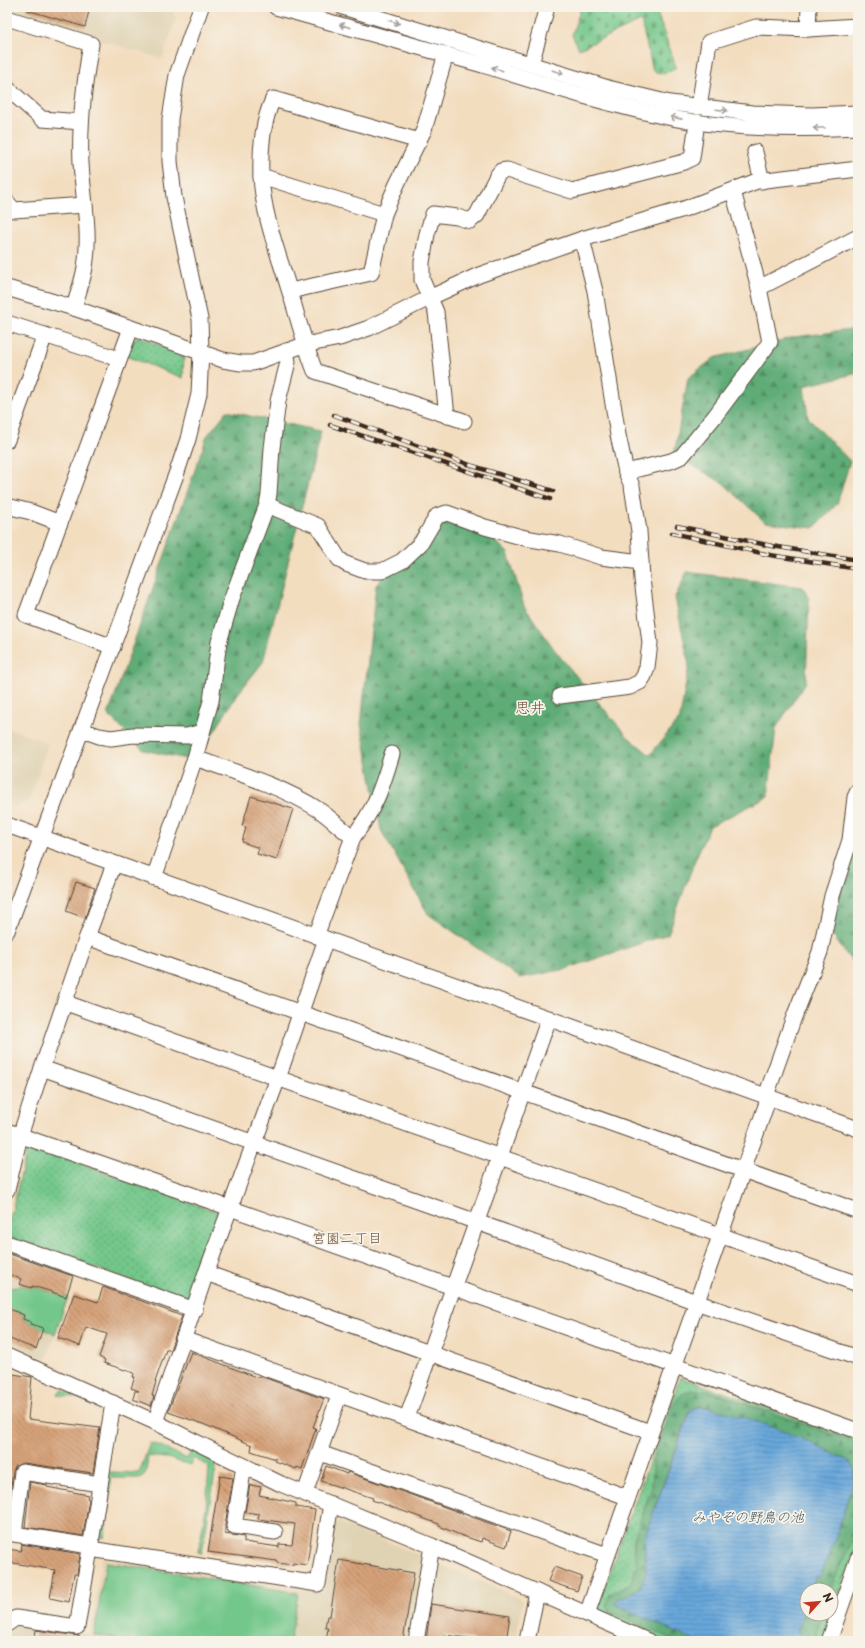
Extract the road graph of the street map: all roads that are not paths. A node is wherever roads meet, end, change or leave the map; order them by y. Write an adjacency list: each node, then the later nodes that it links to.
1 (201, 7): 37 (street)
2 (276, 7): 9 (street, one-way to 2)
3 (343, 7): 10 (street, one-way to 10)
4 (547, 7): 10 (street)
5 (809, 7): 8 (street)
6 (7, 18): 14 (street)
7 (858, 26): 8 (street)
8 (808, 29): 13 (street)
9 (446, 54): 13 (street, one-way to 9); 16 (street)
10 (531, 64): 13 (street, one-way to 13)
11 (7, 88): 14 (street)
12 (858, 113): 13 (street, one-way to 12)
13 (698, 114): 15 (street, one-way to 13); 30 (street)
14 (81, 122): 23 (street)
15 (858, 127)
16 (419, 141): 19 (street); 24 (street)
17 (755, 152): 20 (street)
18 (858, 169): 20 (street)
19 (261, 176): 24 (street); 29 (street)
20 (762, 181): 21 (street)
21 (733, 191): 26 (street); 28 (street)
22 (7, 202): 23 (street)
23 (85, 205): 31 (street)
24 (384, 214): 29 (street)
25 (858, 237): 28 (street)
26 (582, 239): 30 (street); 42 (street)
27 (7, 288): 31 (street)
28 (759, 288): 42 (street)
29 (290, 291): 35 (street)
30 (429, 298): 35 (street); 39 (street)
31 (74, 308): 33 (street)
32 (7, 323): 34 (street)
33 (131, 328): 37 (street); 38 (street)
34 (45, 335): 38 (street); 41 (street)
35 (304, 345): 36 (street); 39 (street)
36 (286, 351): 37 (street); 43 (street)
37 (201, 352): 47 (street)
38 (119, 359): 45 (street)
39 (447, 416): 40 (street)
40 (464, 421)
41 (7, 440)
42 (626, 472): 46 (street)
43 (267, 505): 46 (street); 50 (street)
44 (7, 506): 45 (street)
45 (60, 523): 47 (street)
46 (640, 562): 48 (street)
47 (113, 647): 49 (street)
48 (560, 696)
49 (82, 730): 50 (street); 56 (street)
50 (202, 732): 52 (street)
51 (392, 754): 55 (street)
52 (195, 758): 55 (street); 58 (street)
53 (858, 791): 68 (street)
54 (7, 825): 56 (street)
55 (352, 837): 61 (street)
56 (42, 838): 57 (street); 59 (street)
57 (114, 864): 58 (street); 60 (street)
58 (154, 878): 61 (street)
59 (7, 931)
60 (86, 937): 62 (street); 63 (street)
61 (321, 937): 63 (street); 64 (street)
62 (66, 1003): 65 (street); 66 (street)
63 (299, 1014): 66 (street); 67 (street)
64 (549, 1018): 67 (street); 68 (street)
65 (42, 1068): 70 (street); 71 (street)
66 (278, 1078): 71 (street); 72 (street)
67 (522, 1092): 72 (street); 73 (street)
68 (768, 1097): 69 (street); 73 (street)
69 (858, 1129)
70 (14, 1134): 74 (street); 75 (street)
71 (253, 1143): 75 (street); 77 (street)
72 (499, 1157): 77 (street); 78 (street)
73 (742, 1171): 76 (street); 78 (street)
74 (7, 1190)
75 (230, 1208): 80 (street); 82 (street)
76 (858, 1211)
77 (477, 1222): 82 (street); 83 (street)
78 (720, 1236): 81 (street); 83 (street)
79 (7, 1243): 84 (street)
80 (206, 1273): 84 (street); 86 (street)
81 (858, 1284)
82 (453, 1288): 86 (street); 89 (street)
83 (696, 1302): 88 (street); 89 (street)
84 (195, 1310): 85 (street)
85 (184, 1339): 90 (street); 93 (street)
86 (429, 1352): 92 (street); 95 (street)
87 (7, 1356): 91 (street)
88 (858, 1358)
89 (674, 1367): 94 (street); 95 (street)
90 (339, 1396): 92 (street); 96 (street)
91 (113, 1403): 93 (street); 98 (street)
92 (407, 1418): 100 (street)
93 (155, 1422): 97 (street)
94 (858, 1431)
95 (650, 1432): 100 (street)
96 (320, 1452): 99 (street); 105 (street)
97 (244, 1466): 99 (street); 102 (street)
98 (100, 1484): 104 (street); 104 (street)
99 (305, 1493): 101 (street)
100 (627, 1497): 105 (street)
101 (331, 1504): 103 (street); 104 (street)
102 (275, 1532)
103 (432, 1546): 108 (street); 111 (street)
104 (90, 1547): 110 (street)
105 (607, 1555): 109 (street)
106 (858, 1558): 107 (street)
107 (855, 1577): 114 (street)
108 (537, 1592): 109 (street); 112 (street)
109 (587, 1614): 113 (street)
110 (7, 1624)
111 (416, 1641)
112 (528, 1641)
113 (648, 1641)
114 (829, 1641)

